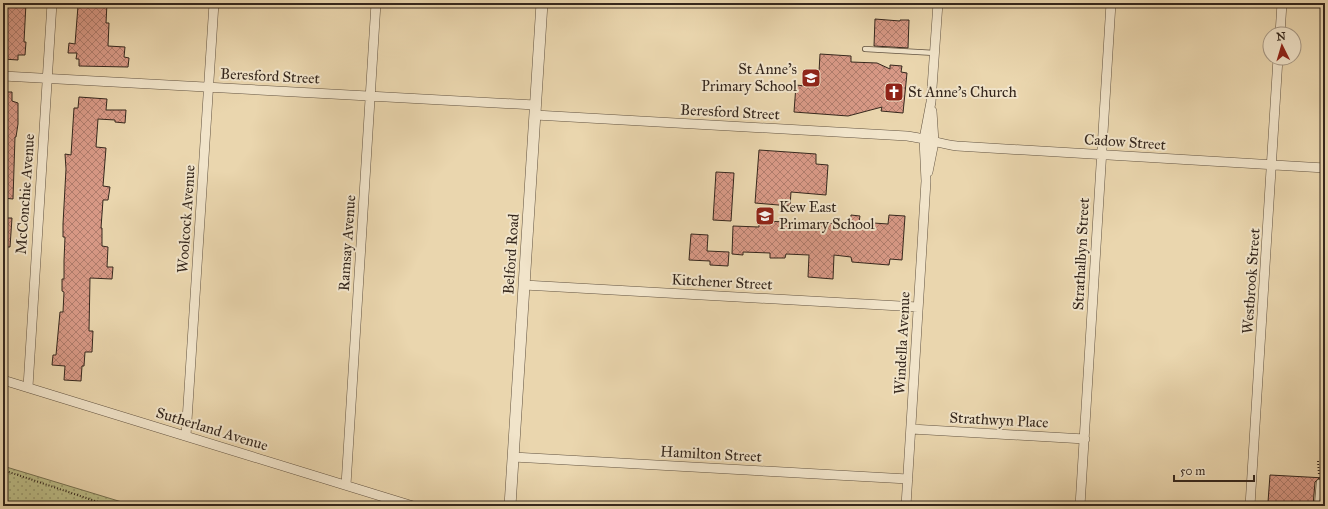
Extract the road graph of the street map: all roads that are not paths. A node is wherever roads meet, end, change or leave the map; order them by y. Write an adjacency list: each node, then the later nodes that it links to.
1 (52, 3): 13 (street, McConchie Avenue)
2 (214, 3): 14 (street, Woolcock Avenue)
3 (376, 3): 15 (street, Ramsay Avenue)
4 (542, 3): 17 (street, Belford Road)
5 (938, 3): 10 (street, Windella Avenue)
6 (1111, 3): 20 (street, Strathalbyn Street)
7 (1282, 3): 8 (street)
8 (1281, 26)
9 (865, 49): 10 (lane)
10 (935, 53): 16 (street, Windella Avenue)
11 (1278, 66): 21 (street, Westbrook Street)
12 (3, 76): 13 (street, Beresford Street)
13 (47, 78): 14 (street, Beresford Street); 27 (street, McConchie Avenue)
14 (208, 87): 15 (street, Beresford Street); 29 (street, Woolcock Avenue)
15 (370, 96): 17 (street, Beresford Street); 34 (street, Ramsay Avenue)
16 (931, 102): 18 (street, Windella Avenue); 19 (street, Windella Avenue)
17 (535, 110): 18 (street, Beresford Street); 24 (street, Belford Road)
18 (924, 139): 19 (street, Cadow Street); 23 (street, Windella Avenue)
19 (934, 142): 20 (street, Cadow Street); 23 (street, Windella Avenue)
20 (1101, 154): 21 (street, Cadow Street); 30 (street, Strathalbyn Street)
21 (1272, 165): 22 (street, Cadow Street); 35 (street, Westbrook Street)
22 (1325, 168)
23 (926, 181): 25 (street, Windella Avenue)
24 (524, 285): 25 (street, Kitchener Street); 31 (street, Belford Road)
25 (918, 308): 28 (street, Windella Avenue)
26 (3, 380): 27 (street, Sutherland Avenue)
27 (28, 387): 29 (street, Sutherland Avenue)
28 (911, 429): 30 (street, Strathwyn Place); 32 (street, Windella Avenue)
29 (186, 436): 34 (street, Sutherland Avenue)
30 (1085, 439): 39 (street, Strathalbyn Street)
31 (513, 457): 32 (street, Hamilton Street); 37 (street, Belford Road)
32 (908, 479): 38 (street, Windella Avenue)
33 (1319, 482): 41 (lane)
34 (346, 485): 36 (street, Sutherland Avenue)
35 (1250, 505): 40 (lane)
36 (413, 506)
37 (510, 506)
38 (906, 506)
39 (1080, 506)
40 (1274, 506)
41 (1317, 506)

